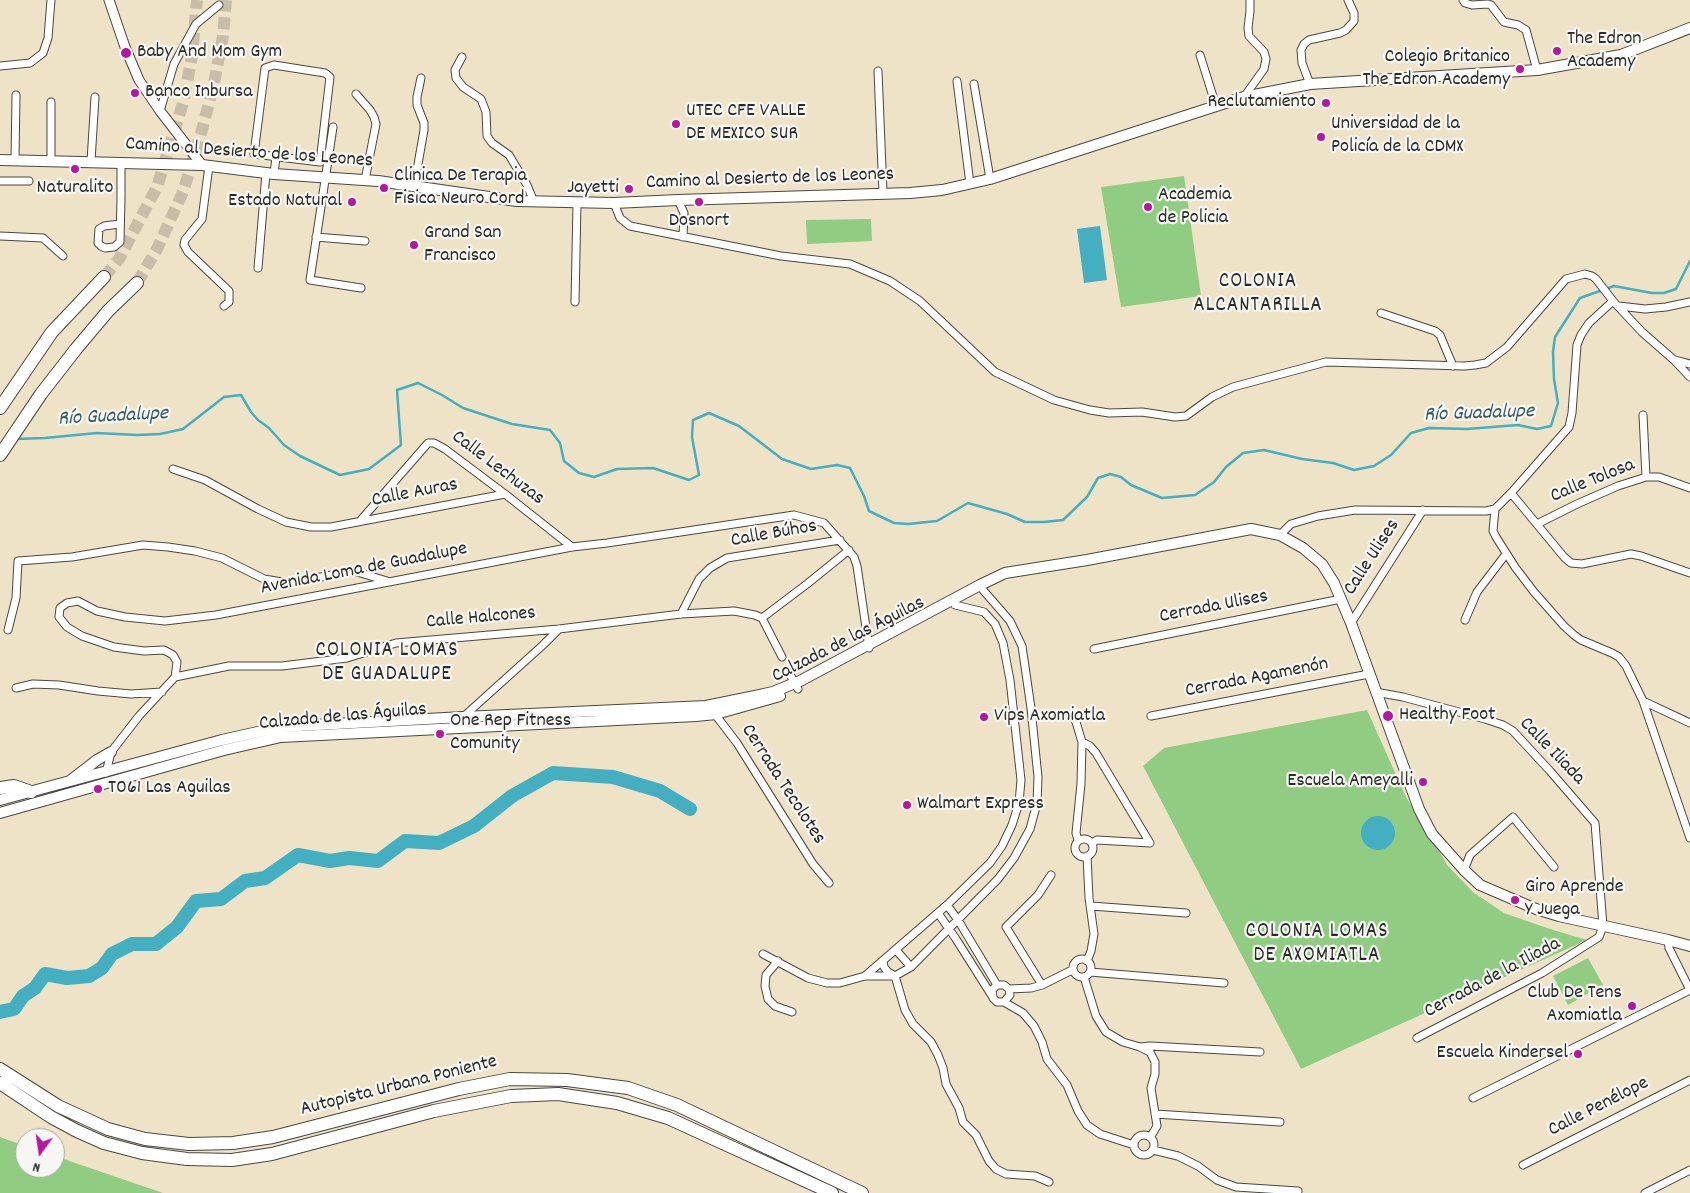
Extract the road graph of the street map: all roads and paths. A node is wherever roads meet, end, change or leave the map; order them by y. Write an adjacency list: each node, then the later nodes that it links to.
1 (51, 0): 10 (street)
2 (109, 0): 23 (street)
3 (1250, 0): 20 (street)
4 (1348, 0): 16 (street)
5 (1462, 0): 12 (street)
6 (219, 5): 23 (street)
7 (1690, 28): 12 (main road, Camino al Desierto de los Leones)
8 (1200, 55): 22 (street)
9 (462, 57): 42 (street)
10 (0, 66)
11 (878, 71): 40 (street)
12 (1533, 71): 16 (main road, Camino al Desierto de los Leones)
13 (421, 78): 39 (street)
14 (957, 81): 38 (street)
15 (974, 84): 34 (street)
16 (1310, 84): 20 (main road, Camino al Desierto de los Leones)
17 (356, 94): 35 (street)
18 (16, 95): 27 (street)
19 (95, 97): 29 (street)
20 (1244, 97): 22 (main road, Camino al Desierto de los Leones)
21 (51, 102): 28 (street)
22 (1216, 106): 34 (main road, Camino al Desierto de los Leones)
23 (160, 111): 31 (street)
24 (333, 126): 33 (street)
25 (276, 157): 25 (street); 32 (street)
26 (0, 160): 27 (main road, Camino al Desierto de los Leones)
27 (16, 160): 28 (main road, Camino al Desierto de los Leones)
28 (51, 161): 29 (main road, Camino al Desierto de los Leones)
29 (91, 161): 30 (main road, Camino al Desierto de los Leones)
30 (121, 162): 31 (main road, Camino al Desierto de los Leones); 45 (street)
31 (205, 165): 32 (main road, Camino al Desierto de los Leones); 58 (street)
32 (270, 174): 33 (main road, Camino al Desierto de los Leones); 51 (street)
33 (324, 178): 35 (main road, Camino al Desierto de los Leones); 48 (street)
34 (990, 179): 38 (main road, Camino al Desierto de los Leones)
35 (365, 180): 39 (main road, Camino al Desierto de los Leones)
36 (29, 181): 37 (street)
37 (0, 182)
38 (970, 184): 40 (main road, Camino al Desierto de los Leones)
39 (414, 187): 42 (main road, Camino al Desierto de los Leones)
40 (883, 193): 41 (main road, Camino al Desierto de los Leones)
41 (678, 200): 44 (main road, Camino al Desierto de los Leones); 47 (street)
42 (534, 202): 43 (main road, Camino al Desierto de los Leones)
43 (577, 203): 44 (main road, Camino al Desierto de los Leones); 55 (street)
44 (614, 203): 47 (street)
45 (120, 224)
46 (0, 236): 50 (street)
47 (683, 236): 62 (street)
48 (316, 237): 49 (street); 54 (street)
49 (364, 241)
50 (63, 256)
51 (258, 268)
52 (104, 277): 64 (highway)
53 (137, 283): 66 (highway)
54 (361, 288)
55 (576, 302)
56 (1615, 302): 57 (street); 60 (street); 62 (street); 70 (street)
57 (1690, 302)
58 (224, 306)
59 (1381, 313): 62 (street)
60 (1674, 360): 61 (street); 63 (street)
61 (1690, 364)
62 (1452, 366)
63 (1690, 377)
64 (0, 408)
65 (1643, 414): 68 (street)
66 (0, 455)
67 (173, 469): 74 (street)
68 (1646, 477): 69 (street, Calle Tolosa); 75 (street, Calle Tolosa)
69 (1690, 488)
70 (1511, 493): 72 (street); 75 (street)
71 (505, 494): 74 (street, Calle Auras); 74 (street, Calle Lechuzas); 78 (street, Calle Lechuzas)
72 (1495, 509): 73 (street); 80 (street)
73 (1423, 510): 76 (street); 92 (street, Calle Ulises)
74 (360, 522)
75 (1538, 524): 82 (street)
76 (1280, 535): 81 (main road, Calzada de las Águilas); 85 (main road, Calzada de las Águilas)
77 (840, 540): 78 (street, Avenida Loma de Guadalupe); 79 (street, Avenida Loma de Guadalupe); 89 (street, Calle Búhos)
78 (572, 547): 83 (street, Avenida Loma de Guadalupe)
79 (849, 550): 90 (street); 95 (street, Avenida Loma de Guadalupe)
80 (1506, 554): 91 (street); 105 (street)
81 (1026, 571): 84 (main road, Calzada de las Águilas); 95 (main road, Calzada de las Águilas)
82 (1690, 573)
83 (387, 581): 94 (street); 100 (street, Avenida Loma de Guadalupe)
84 (983, 590): 86 (street); 87 (main road, Calzada de las Águilas)
85 (1341, 599): 92 (main road, Calzada de las Águilas); 96 (street, Cerrada Ulises)
86 (997, 604): 88 (street); 134 (street)
87 (955, 605): 88 (street); 95 (main road, Calzada de las Águilas)
88 (984, 612): 130 (street)
89 (681, 614): 90 (street, Calle Halcones); 93 (street, Calle Halcones)
90 (762, 618): 97 (street)
91 (1465, 620)
92 (1351, 623): 99 (main road, Calzada de las Águilas)
93 (559, 629): 100 (street, Calle Halcones); 109 (street)
94 (8, 630)
95 (869, 647): 101 (main road, Calzada de las Águilas)
96 (1094, 648)
97 (782, 657)
98 (788, 671): 101 (street)
99 (1369, 674): 104 (main road, Calzada de las Águilas); 108 (street, Cerrada Agamenón)
100 (175, 677): 103 (street)
101 (796, 687): 106 (main road, Calzada de las Águilas); 107 (main road, Calzada de las Águilas)
102 (16, 688): 103 (street)
103 (162, 692): 114 (street)
104 (1375, 692): 127 (main road, Calzada de las Águilas); 135 (street, Calle Iliada)
105 (1643, 701): 111 (street); 122 (street)
106 (706, 706): 107 (street, Cerrada Tecolotes); 109 (main road, Calzada de las Águilas)
107 (716, 714): 112 (main road, Calzada de las Águilas); 129 (street, Cerrada Tecolotes)
108 (1151, 716)
109 (463, 717): 112 (street); 115 (main road, Calzada de las Águilas)
110 (1073, 717): 113 (street)
111 (1690, 723)
112 (455, 727): 117 (main road, Calzada de las Águilas)
113 (1082, 742): 123 (street); 124 (street)
114 (111, 752): 115 (street); 116 (main road)
115 (106, 772): 116 (main road, Calzada de las Águilas); 117 (street)
116 (68, 782): 119 (main road, Calzada de las Águilas)
117 (108, 783): 121 (main road, Calzada de las Águilas)
118 (0, 788): 119 (highway)
119 (31, 792): 120 (main road, Calzada de las Águilas)
120 (0, 800)
121 (0, 813)
122 (1690, 838)
123 (1078, 840): 124 (street); 125 (street)
124 (1092, 843): 125 (street)
125 (1087, 856): 131 (street)
126 (1554, 867): 127 (street)
127 (1464, 870): 135 (main road, Calzada de las Águilas)
128 (1051, 875): 154 (street)
129 (829, 883)
130 (947, 905): 132 (street); 134 (street)
131 (1091, 906): 133 (street); 144 (street)
132 (938, 913): 136 (street); 141 (street)
133 (1186, 913)
134 (958, 920): 136 (street); 137 (street)
135 (1603, 926): 139 (main road, Calzada de las Águilas); 160 (street, Cerrada de la Iliada)
136 (949, 929): 138 (street); 146 (street)
137 (966, 932): 138 (street); 153 (street)
138 (956, 939): 157 (street)
139 (1668, 940): 140 (main road, Calzada de las Águilas); 156 (street)
140 (1690, 946)
141 (896, 950): 143 (street); 146 (street)
142 (763, 954): 145 (street)
143 (883, 960): 149 (street); 150 (street)
144 (1087, 961): 147 (street); 148 (street)
145 (778, 962): 149 (street); 159 (street)
146 (911, 967): 150 (street)
147 (1072, 970): 151 (street); 154 (street)
148 (1090, 972): 151 (street); 152 (street)
149 (865, 976): 150 (street)
150 (895, 976): 174 (street)
151 (1084, 977): 161 (street)
152 (1224, 983)
153 (997, 985): 155 (street); 157 (street)
154 (1042, 985): 155 (street)
155 (1009, 989): 158 (street)
156 (1690, 990): 166 (street)
157 (993, 998): 158 (street)
158 (1004, 1002): 170 (street)
159 (792, 1012)
160 (1418, 1038)
161 (1140, 1047): 162 (street); 167 (street)
162 (1260, 1052)
163 (0, 1068): 177 (highway, Autopista Urbana Poniente)
164 (1690, 1080): 172 (street, Calle Penélope)
165 (0, 1083): 176 (highway, Autopista Urbana Poniente)
166 (1473, 1098)
167 (1155, 1114): 168 (street); 169 (street)
168 (1280, 1122)
169 (1151, 1136): 170 (street); 171 (street)
170 (1134, 1145): 171 (street)
171 (1153, 1150): 175 (street)
172 (1523, 1165)
173 (1690, 1170): 178 (street)
174 (1049, 1182)
175 (1298, 1191)
176 (832, 1193)
177 (862, 1193)
178 (1645, 1193)

